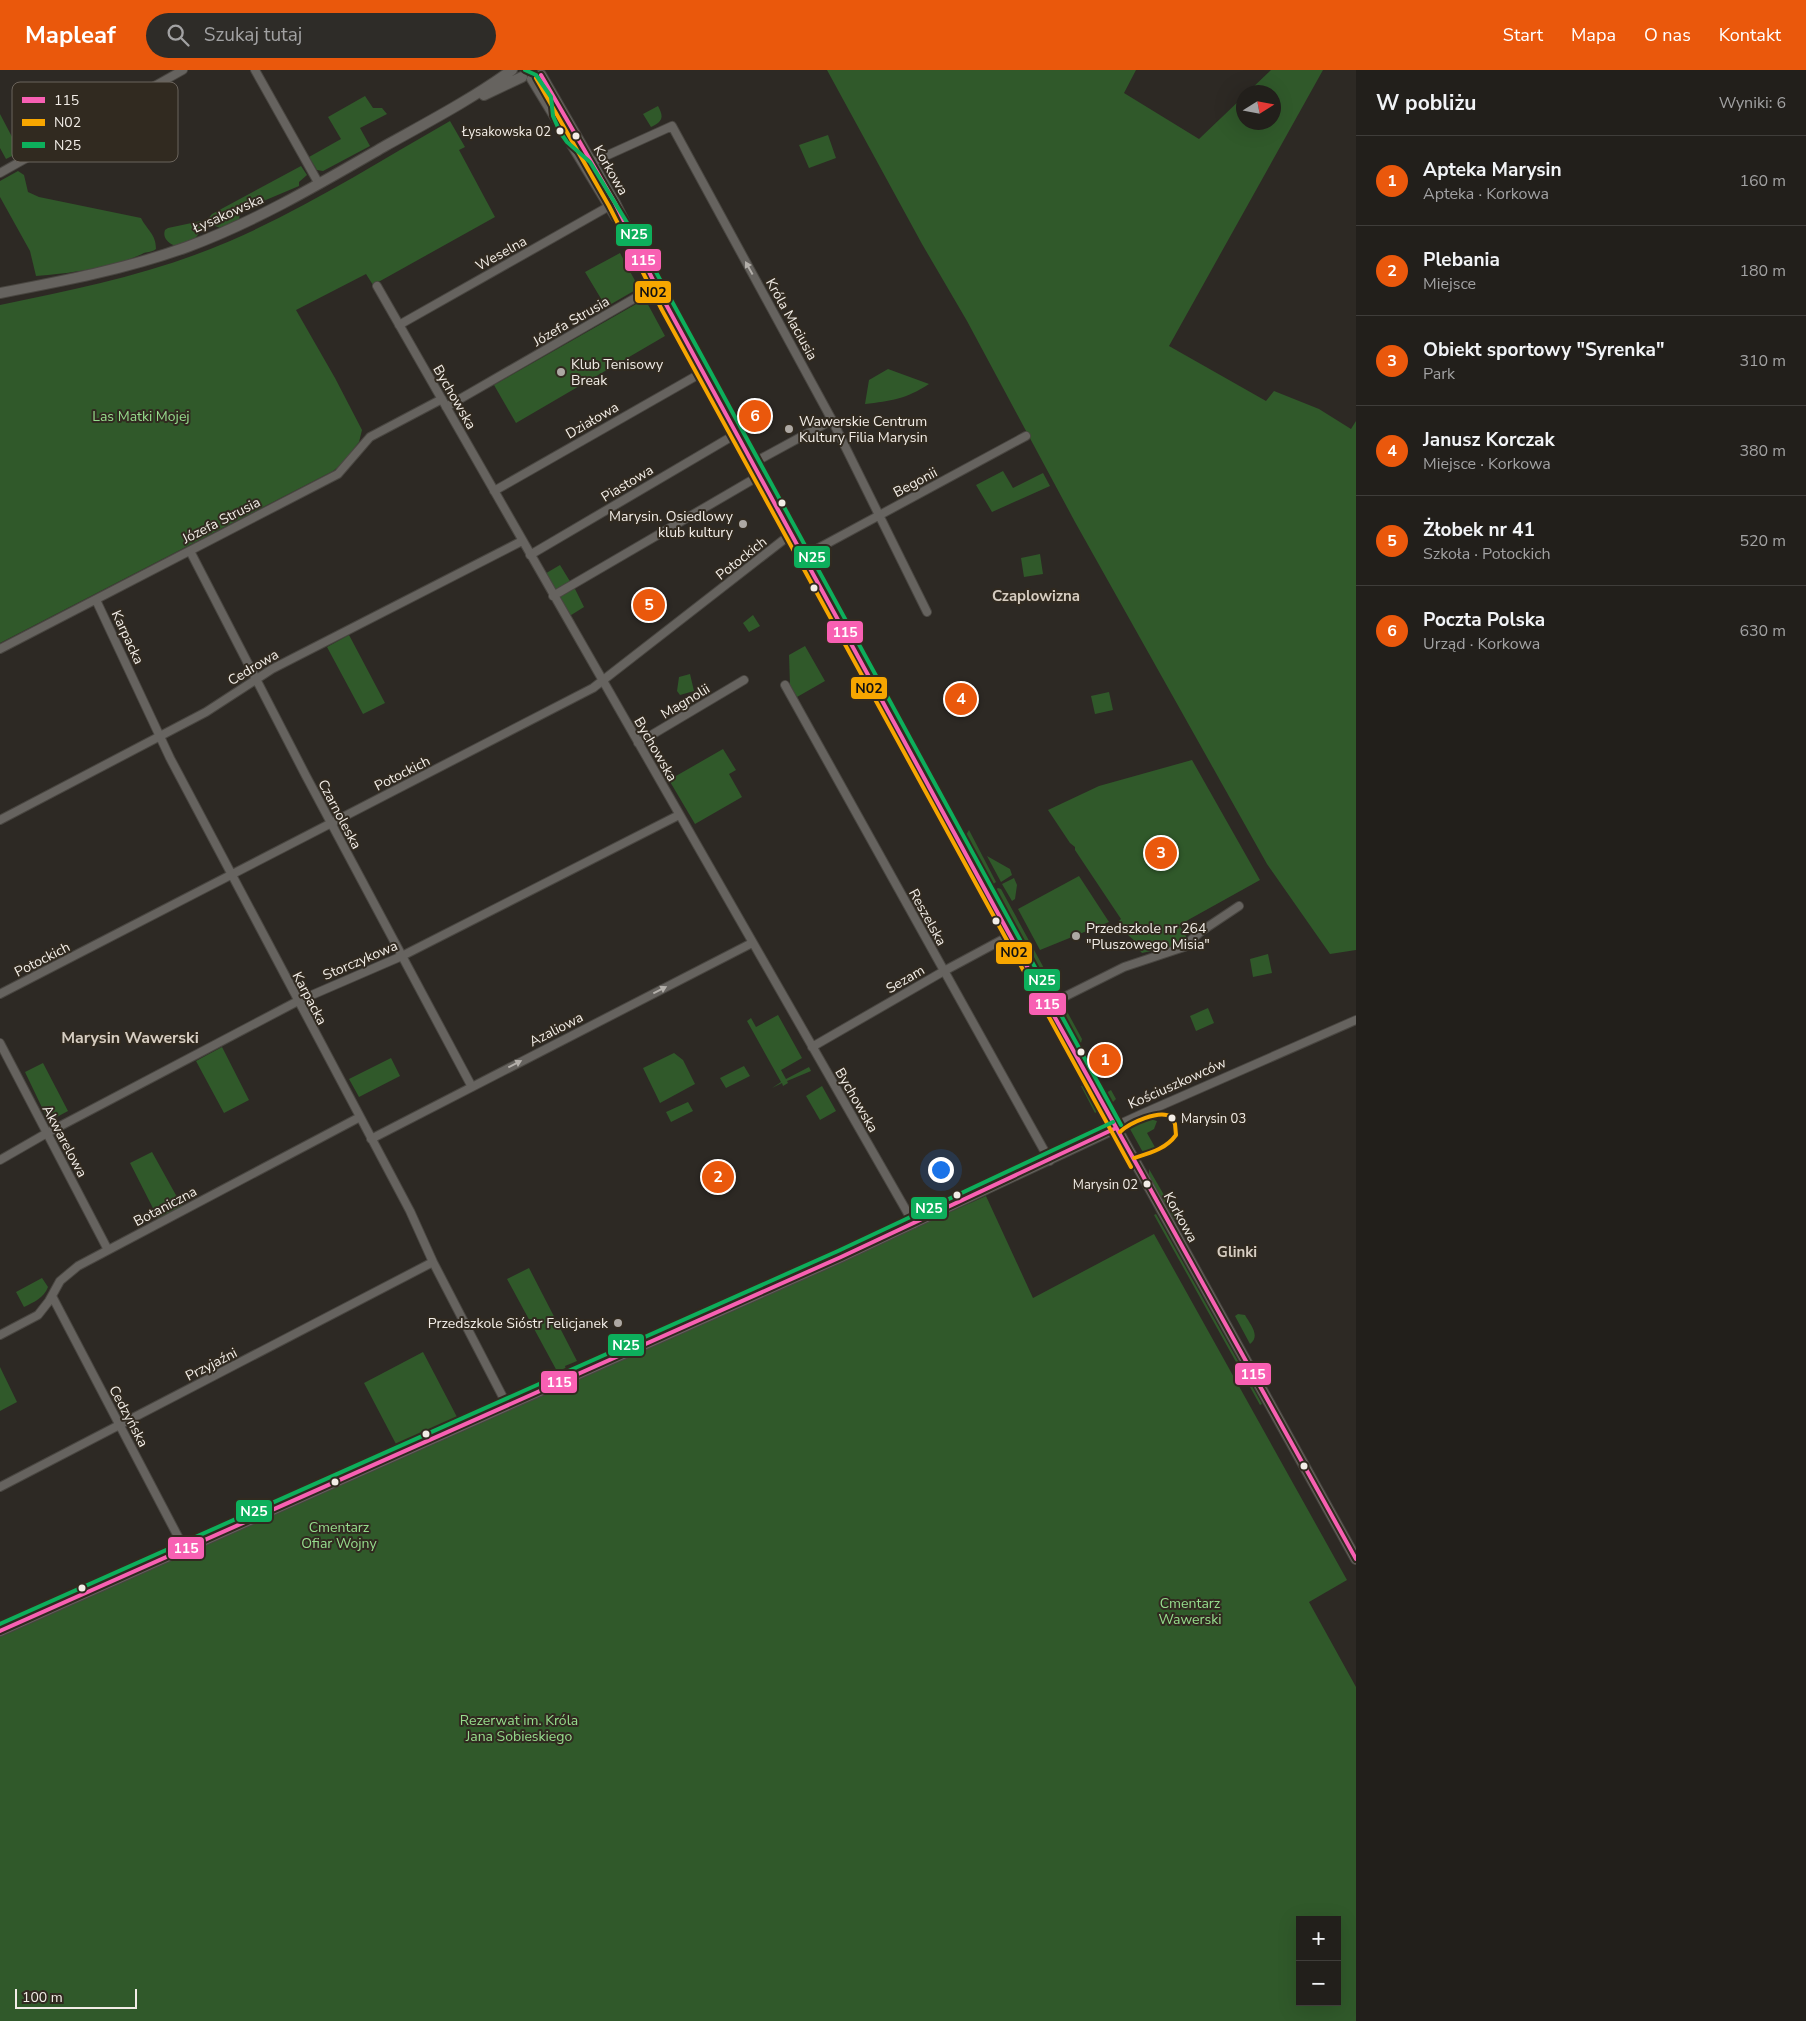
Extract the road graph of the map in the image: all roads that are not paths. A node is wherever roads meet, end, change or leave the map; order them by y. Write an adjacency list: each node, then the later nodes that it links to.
1 (183, 70): 5 (street)
2 (255, 70): 10 (street)
3 (512, 70): 6 (street, Łysakowska)
4 (531, 74): 6 (street, Łysakowska); 8 (street, Korkowa)
5 (162, 82)
6 (448, 110): 10 (street, Łysakowska)
7 (20, 162): 9 (street)
8 (588, 164): 11 (street, Korkowa); 18 (street, Króla Maciusia, one-way to 8)
9 (0, 173)
10 (319, 184): 14 (street, Łysakowska)
11 (612, 205): 13 (street, Korkowa); 15 (street, Weselna)
12 (377, 286): 15 (street, Bychowska)
13 (656, 286): 16 (street, Korkowa); 17 (street, Józefa Strusia)
14 (0, 293)
15 (399, 325): 17 (street, Bychowska)
16 (703, 372): 19 (street, Korkowa); 23 (street, Działowa)
17 (444, 403): 23 (street, Bychowska); 28 (street, Józefa Strusia)
18 (832, 420): 21 (street); 24 (street, Króla Maciusia)
19 (736, 434): 21 (street, Korkowa); 29 (street, Piastowa)
20 (1026, 436): 24 (street, Begonii)
21 (753, 463): 22 (street, Korkowa)
22 (759, 476): 25 (street, Korkowa); 30 (street)
23 (494, 491): 26 (street, Bychowska)
24 (880, 514): 27 (street, Begonii); 32 (street, Króla Maciusia)
25 (791, 534): 36 (street, Potockich); 45 (street, Korkowa)
26 (522, 541): 29 (street, Bychowska); 34 (street, Cedrowa)
27 (815, 550)
28 (190, 551): 31 (street, Józefa Strusia); 34 (street, Czarnoleska)
29 (530, 555): 30 (street, Bychowska)
30 (553, 596): 36 (street, Bychowska)
31 (96, 600): 33 (street, Józefa Strusia); 38 (street, Karpacka)
32 (926, 612)
33 (0, 649)
34 (256, 678): 38 (street, Cedrowa); 42 (street, Czarnoleska)
35 (744, 680): 39 (street, Magnolii)
36 (603, 682): 39 (street, Bychowska); 42 (street, Potockich)
37 (784, 685): 48 (street, Reszelska)
38 (162, 737): 41 (street, Cedrowa); 43 (street, Karpacka)
39 (638, 743): 40 (street, Bychowska)
40 (679, 815): 46 (street, Bychowska); 47 (street, Storczykowa)
41 (0, 820)
42 (331, 823): 43 (street, Potockich); 47 (street, Czarnoleska)
43 (231, 876): 49 (street, Potockich); 50 (street, Karpacka)
44 (1240, 906): 51 (street)
45 (1011, 935): 48 (street, Sezam); 51 (street, Korkowa)
46 (752, 943): 54 (street, Bychowska); 55 (street, Azaliowa, one-way to 46)
47 (402, 956): 50 (street, Storczykowa); 55 (street, Czarnoleska)
48 (944, 971): 54 (street, Sezam); 61 (street, Reszelska)
49 (0, 994)
50 (298, 1001): 56 (street, Karpacka); 58 (street, Storczykowa)
51 (1048, 1005): 57 (street, Korkowa)
52 (1356, 1020): 57 (street, Kościuszkowców)
53 (0, 1043): 58 (street, Akwarelowa)
54 (812, 1047): 62 (street, Bychowska)
55 (472, 1087): 59 (street, Azaliowa)
56 (360, 1117): 59 (street, Karpacka); 63 (street, Botaniczna)
57 (1116, 1128): 61 (street, Kościuszkowców); 71 (street, Korkowa)
58 (47, 1133): 60 (street, Storczykowa); 63 (street, Akwarelowa)
59 (371, 1138): 64 (street, Karpacka)
60 (0, 1160)
61 (1050, 1161): 62 (street, Kościuszkowców)
62 (914, 1224): 67 (street, Kościuszkowców)
63 (108, 1250): 65 (street, Botaniczna)
64 (433, 1262): 67 (street, Karpacka); 68 (street, Przyjaźni)
65 (52, 1296): 66 (street, Botaniczna); 68 (street, Cedzyńska)
66 (0, 1335)
67 (507, 1405): 70 (street, Kościuszkowców)
68 (120, 1426): 69 (street, Przyjaźni); 70 (street, Cedzyńska)
69 (0, 1487)
70 (184, 1548): 72 (street, Kościuszkowców)
71 (1356, 1559)
72 (0, 1631)

